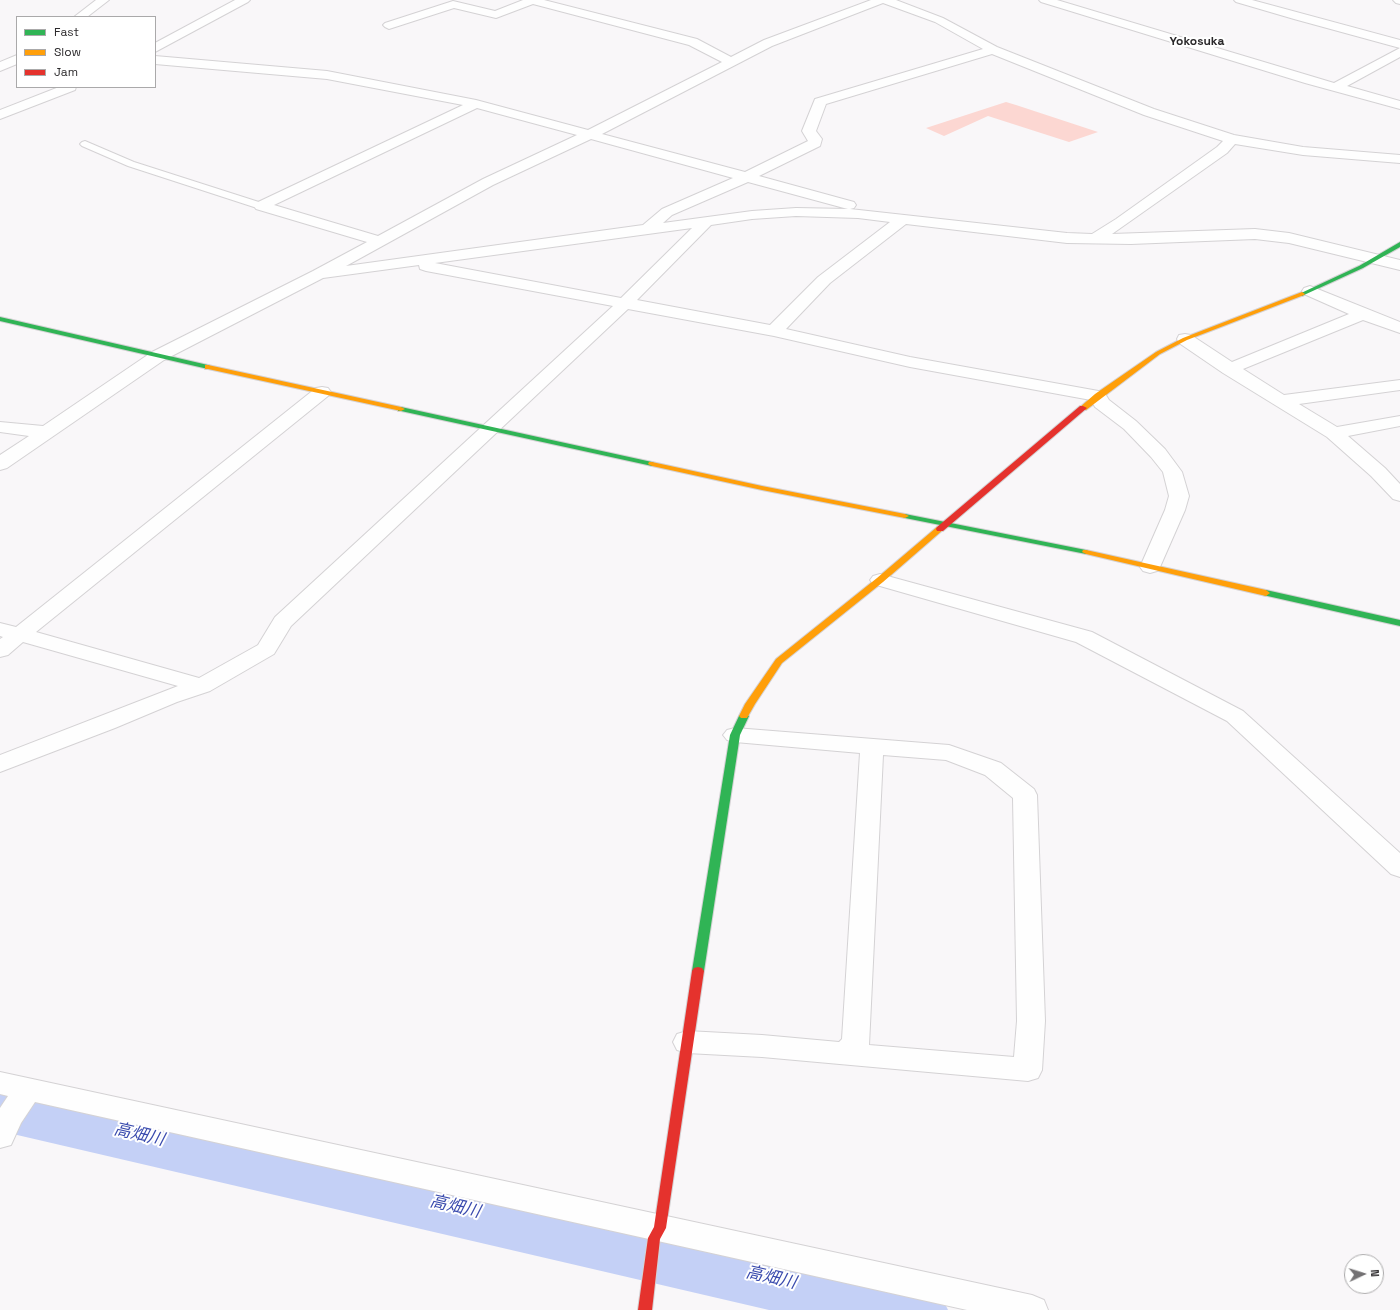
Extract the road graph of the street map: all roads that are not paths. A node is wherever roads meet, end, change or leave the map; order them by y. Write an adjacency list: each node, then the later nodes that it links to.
1 (103, 0): 8 (street)
2 (244, 0): 11 (street)
3 (530, 0): 9 (street); 16 (street)
4 (881, 0): 16 (street)
5 (885, 0): 12 (street)
6 (1045, 0): 18 (street)
7 (1240, 0): 10 (street)
8 (81, 16)
9 (389, 25)
10 (1400, 44)
11 (156, 47)
12 (993, 50): 24 (street); 27 (street)
13 (1400, 52): 18 (street)
14 (16, 59): 17 (street)
15 (156, 60): 20 (street)
16 (731, 62): 23 (street)
17 (0, 66)
18 (1336, 87): 21 (street)
19 (68, 88): 22 (street)
20 (476, 104): 23 (street); 28 (street)
21 (1400, 105)
22 (0, 115)
23 (589, 135): 27 (street); 33 (street)
24 (1232, 139): 26 (street); 32 (street)
25 (85, 144): 28 (lane)
26 (1400, 159)
27 (747, 177): 29 (street); 31 (street)
28 (260, 206): 33 (street)
29 (903, 219): 30 (street); 32 (street); 44 (street)
30 (707, 221): 31 (street); 40 (street)
31 (648, 228): 36 (street)
32 (1094, 239): 35 (street)
33 (380, 241): 38 (street)
34 (1400, 244): 35 (street)
35 (1375, 260): 37 (street); 39 (street)
36 (409, 262): 38 (street); 40 (street)
37 (1400, 265)
38 (319, 274): 46 (street)
39 (1310, 291): 41 (street); 45 (street)
40 (624, 304): 44 (street); 54 (street)
41 (1363, 314): 43 (street); 47 (street)
42 (0, 319): 46 (street)
43 (1400, 328)
44 (774, 331): 50 (street)
45 (1185, 339): 47 (street); 50 (street)
46 (158, 356): 49 (street); 55 (street)
47 (1229, 369): 51 (street)
48 (1400, 385): 51 (street)
49 (322, 392): 54 (street); 63 (street)
50 (1098, 396): 59 (street); 60 (street)
51 (1280, 401): 56 (street)
52 (1400, 421): 56 (street)
53 (0, 427): 55 (street)
54 (490, 428): 59 (street); 65 (street)
55 (45, 432): 57 (street)
56 (1334, 433): 58 (street)
57 (0, 464)
58 (1400, 495)
59 (944, 525): 60 (street); 61 (street)
60 (1150, 567): 62 (street)
61 (880, 580): 66 (street); 69 (street)
62 (1400, 622)
63 (10, 632): 64 (street); 65 (street)
64 (0, 650)
65 (202, 686): 68 (street)
66 (735, 735): 67 (street); 70 (street)
67 (872, 746): 71 (street); 71 (street)
68 (0, 764)
69 (1400, 868)
70 (687, 1042): 71 (street); 73 (street)
71 (845, 1054)
72 (12, 1105): 73 (street)
73 (657, 1233): 74 (street); 75 (street)
74 (645, 1310)
75 (1032, 1310)

